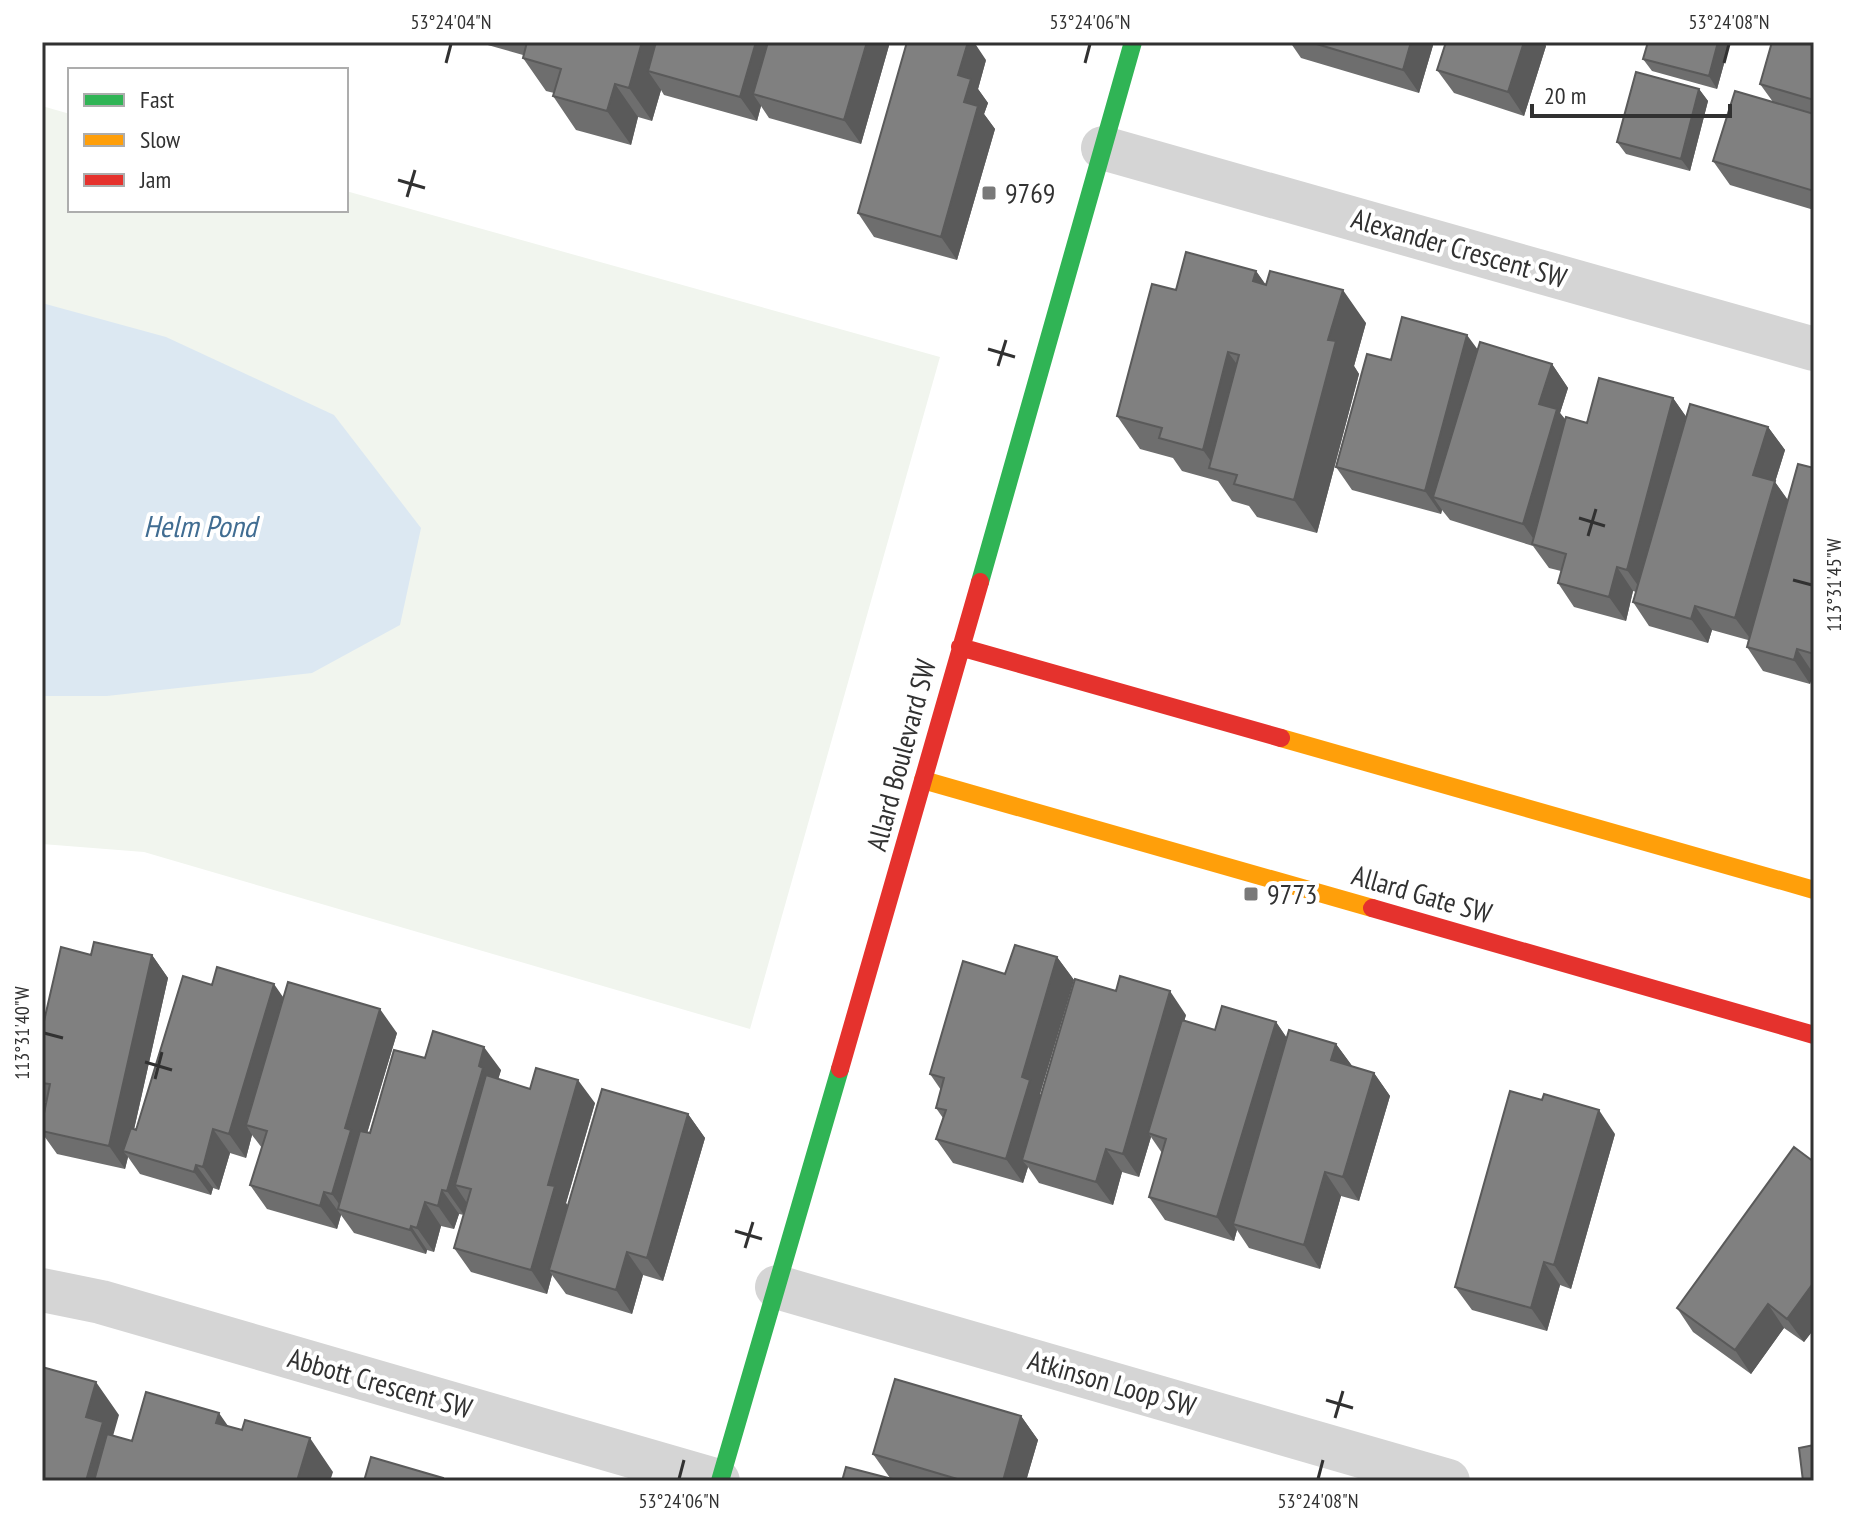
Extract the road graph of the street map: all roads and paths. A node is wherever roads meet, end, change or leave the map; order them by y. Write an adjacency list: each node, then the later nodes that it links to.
1 (1133, 42): 2 (street, Allard Boulevard SW)
2 (1103, 148): 3 (street, Alexander Crescent SW); 4 (street, Allard Boulevard SW)
3 (1814, 349)
4 (960, 647): 5 (street, Allard Boulevard SW); 6 (street)
5 (923, 780): 7 (street, Allard Gate SW); 8 (street, Allard Boulevard SW)
6 (1814, 890)
7 (1814, 1035)
8 (777, 1287): 10 (street, Allard Boulevard SW); 11 (street, Atkinson Loop SW)
9 (42, 1290): 10 (street, Abbott Crescent SW)
10 (719, 1481)
11 (1448, 1481)

